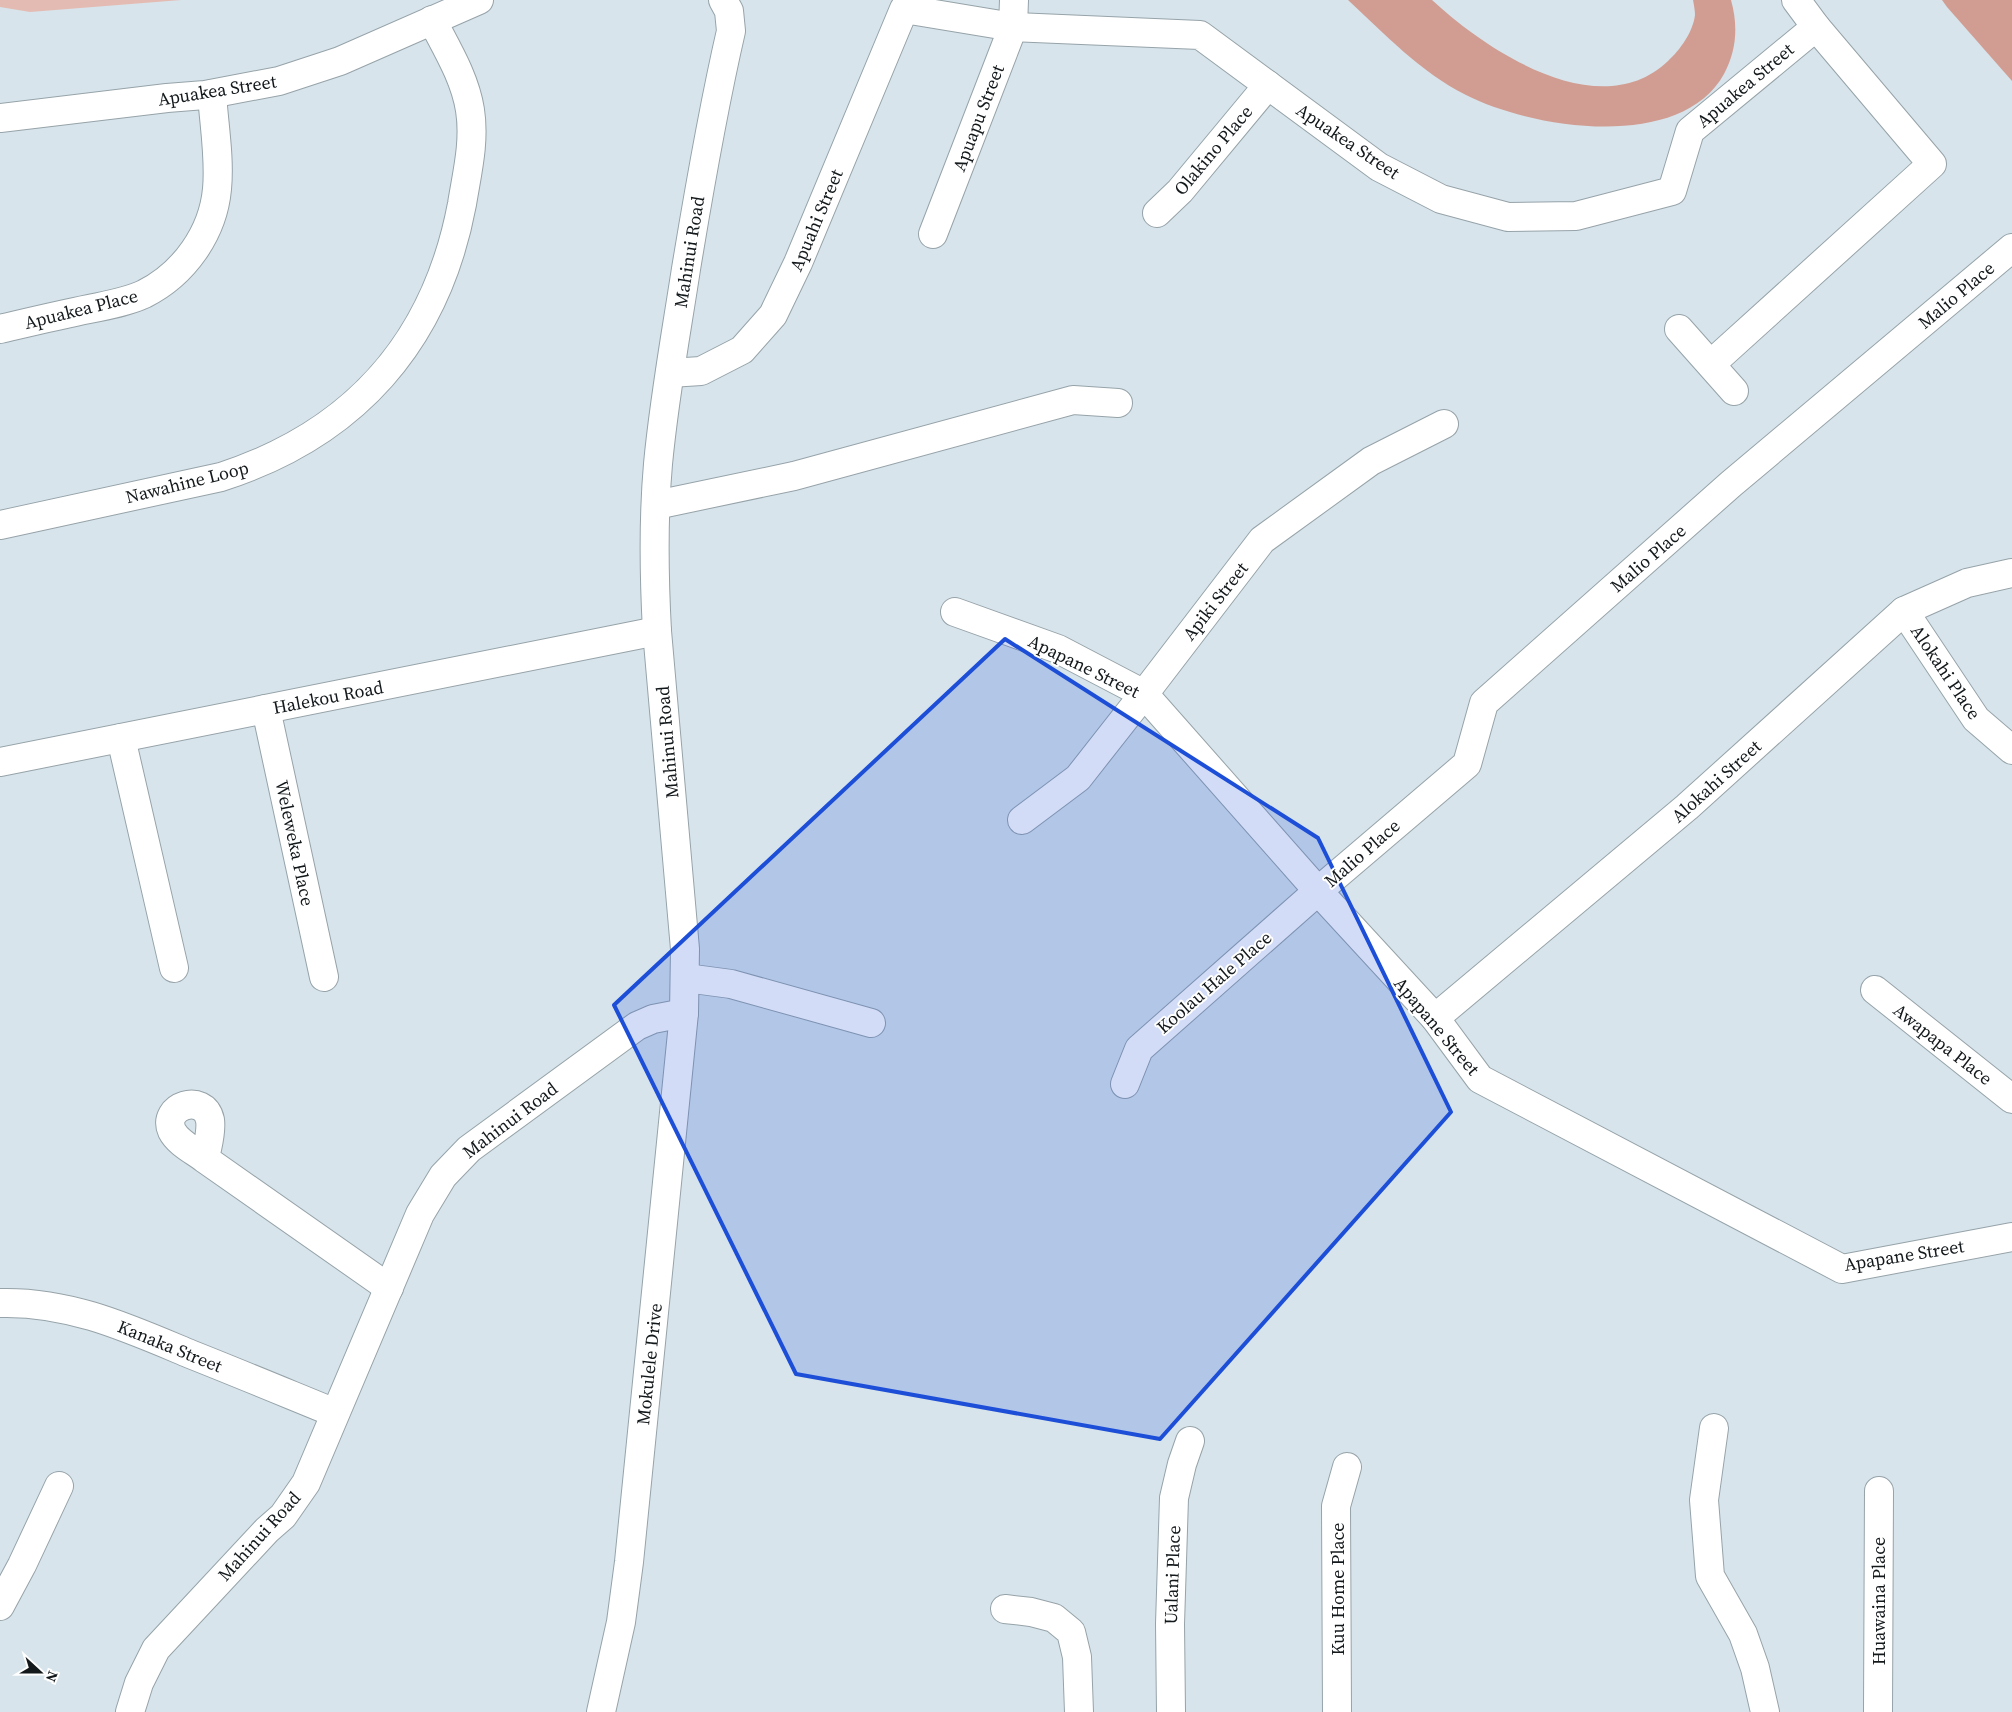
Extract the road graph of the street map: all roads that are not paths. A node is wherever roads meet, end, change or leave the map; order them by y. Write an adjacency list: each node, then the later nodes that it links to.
1 (479, 0): 6 (street, Apuakea Street)
2 (1014, 0): 7 (street, Apuapu Street)
3 (1796, 0): 8 (street)
4 (724, 1): 18 (street, Mahinui Road)
5 (904, 9): 7 (street, Apuakea Street); 18 (street, Apuahi Street)
6 (432, 20): 10 (street, Apuakea Street); 23 (street, Nawahine Loop)
7 (1013, 27): 9 (street, Apuakea Street); 13 (street, Apuapu Street)
8 (1816, 27): 9 (street, Apuakea Street); 17 (street)
9 (1268, 85): 12 (street, Olakino Place)
10 (212, 94): 11 (street, Apuakea Street); 15 (street, Apuakea Place)
11 (0, 118)
12 (1157, 214)
13 (933, 234)
14 (2012, 248): 34 (street, Malio Place)
15 (0, 328)
16 (1679, 329): 17 (street)
17 (1710, 364): 19 (street)
18 (670, 373): 22 (street, Mahinui Road)
19 (1734, 391)
20 (1118, 403): 22 (street)
21 (1444, 424): 28 (street, Apiki Street)
22 (656, 506): 27 (street, Mahinui Road)
23 (0, 525)
24 (2012, 573): 25 (street, Alokahi Street)
25 (1904, 610): 31 (street, Alokahi Place); 40 (street, Alokahi Street)
26 (955, 612): 28 (street, Apapane Street)
27 (657, 631): 29 (street, Halekou Road); 37 (street, Mahinui Road)
28 (1144, 694): 33 (street, Apiki Street); 34 (street, Apapane Street)
29 (266, 709): 30 (street, Halekou Road); 36 (street, Weleweka Place)
30 (121, 738): 32 (street, Halekou Road); 35 (street)
31 (2012, 750)
32 (0, 762)
33 (1022, 820)
34 (1318, 891): 40 (street, Apapane Street); 42 (street, Koolau Hale Place)
35 (174, 968)
36 (324, 977)
37 (686, 978): 39 (street, Mahinui Road); 41 (street)
38 (1874, 990): 43 (street, Awapapa Place)
39 (684, 1013): 46 (street, Mahinui Road); 57 (street, Mokulele Drive)
40 (1435, 1018): 45 (street, Apapane Street)
41 (871, 1023)
42 (1126, 1084)
43 (2012, 1099)
44 (205, 1158): 46 (street)
45 (2012, 1237)
46 (388, 1288): 48 (street, Mahinui Road)
47 (0, 1303): 48 (street, Kanaka Street)
48 (334, 1413): 56 (street, Mahinui Road)
49 (1714, 1428): 61 (street)
50 (1190, 1440): 59 (street, Ualani Place)
51 (1347, 1467): 60 (street, Kuu Home Place)
52 (59, 1486): 54 (street)
53 (1878, 1491): 62 (street, Huawaina Place)
54 (0, 1606)
55 (1005, 1609): 58 (street)
56 (130, 1712)
57 (601, 1712)
58 (1079, 1712)
59 (1171, 1712)
60 (1337, 1712)
61 (1765, 1712)
62 (1878, 1712)

